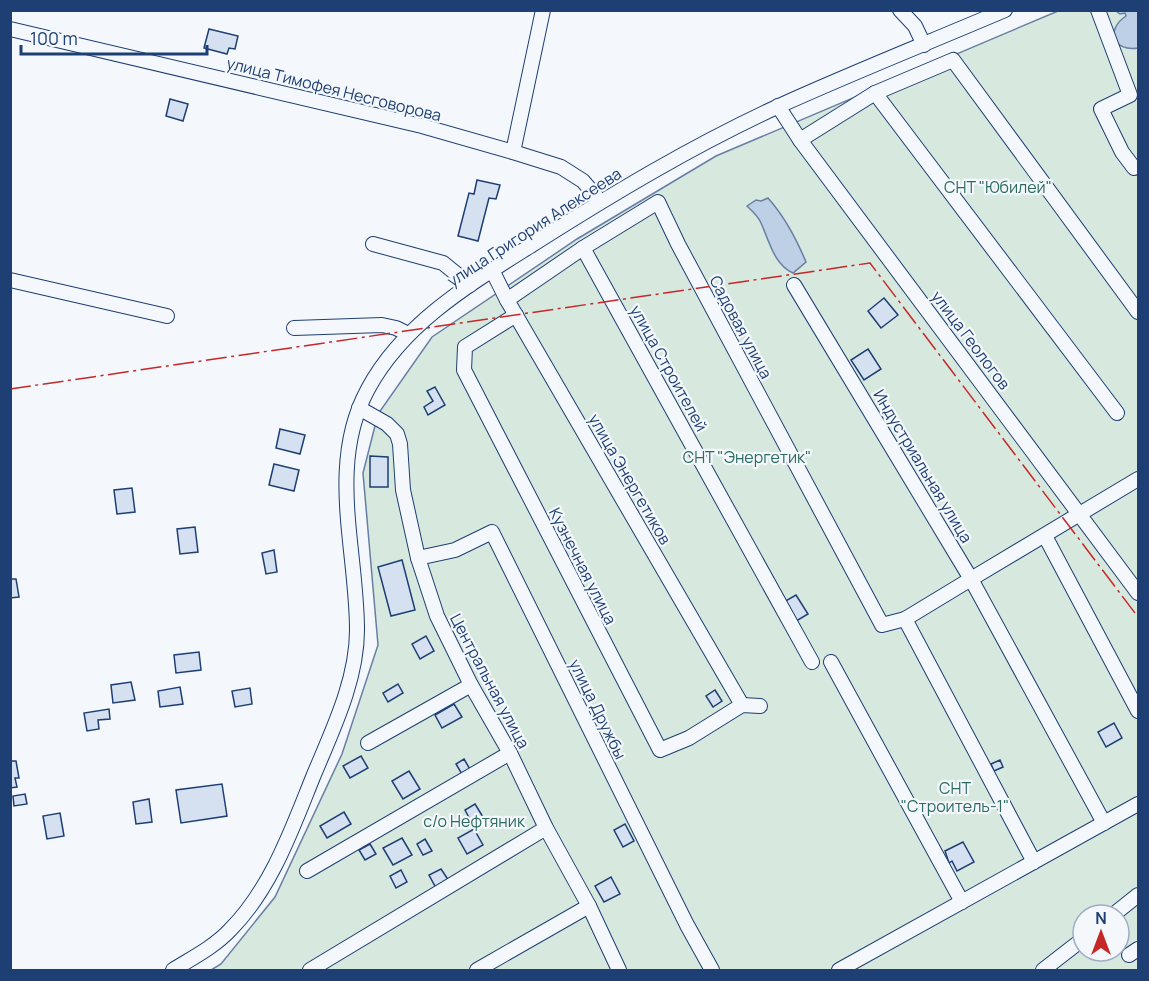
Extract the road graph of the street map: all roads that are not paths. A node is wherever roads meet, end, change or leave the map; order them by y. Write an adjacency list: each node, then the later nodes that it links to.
1 (543, 10): 10 (street)
2 (900, 10): 6 (street)
3 (1005, 10): 6 (street, улица Григория Алексеева)
4 (1098, 10): 11 (street)
5 (10, 29): 10 (street, улица Тимофея Несговорова)
6 (924, 45): 8 (street, улица Григория Алексеева)
7 (875, 93): 9 (street); 20 (street); 26 (street)
8 (778, 106): 9 (street, улица Геологов); 12 (street, улица Григория Алексеева)
9 (800, 140): 28 (street, улица Геологов)
10 (513, 152): 12 (street, улица Тимофея Несговорова)
11 (1134, 168)
12 (600, 201): 15 (street, улица Григория Алексеева)
13 (373, 244): 17 (street)
14 (583, 248): 19 (street, Садовая улица); 33 (street, Садовая улица); 34 (street, улица Строителей)
15 (492, 270): 17 (street, улица Григория Алексеева); 19 (street, улица Энергетиков)
16 (10, 280): 22 (street)
17 (470, 285): 24 (street, улица Григория Алексеева)
18 (794, 285): 31 (street, Индустриальная улица)
19 (507, 300): 21 (street, улица Энергетиков)
20 (1138, 312)
21 (516, 315): 37 (street, улица Энергетиков); 37 (street, Кузнечная улица)
22 (167, 316)
23 (294, 328): 24 (street)
24 (408, 334): 25 (street, улица Григория Алексеева)
25 (359, 408): 30 (street, Центральная улица); 50 (street, улица Григория Алексеева)
26 (1118, 413)
27 (1138, 479): 28 (street)
28 (1079, 516): 29 (street); 32 (street, улица Геологов)
29 (1045, 536): 31 (street); 39 (street)
30 (418, 558): 36 (street, Центральная улица); 54 (street, улица Дружбы)
31 (971, 579): 33 (street); 43 (street)
32 (1138, 593)
33 (905, 619): 45 (street)
34 (812, 662)
35 (831, 662): 47 (street)
36 (471, 685): 40 (street); 41 (street, Центральная улица)
37 (742, 705): 38 (street)
38 (760, 706)
39 (1138, 711)
40 (368, 743)
41 (510, 753): 44 (street, Центральная улица); 46 (street)
42 (1138, 804): 43 (street)
43 (1104, 823): 45 (street)
44 (546, 828): 48 (street, Центральная улица); 51 (street)
45 (1034, 862): 47 (street)
46 (308, 871)
47 (962, 902): 55 (street)
48 (589, 906): 52 (street); 53 (street, Центральная улица)
49 (1071, 948): 56 (street)
50 (173, 970)
51 (310, 970)
52 (477, 970)
53 (619, 970)
54 (712, 970)
55 (838, 970)
56 (1043, 970)

